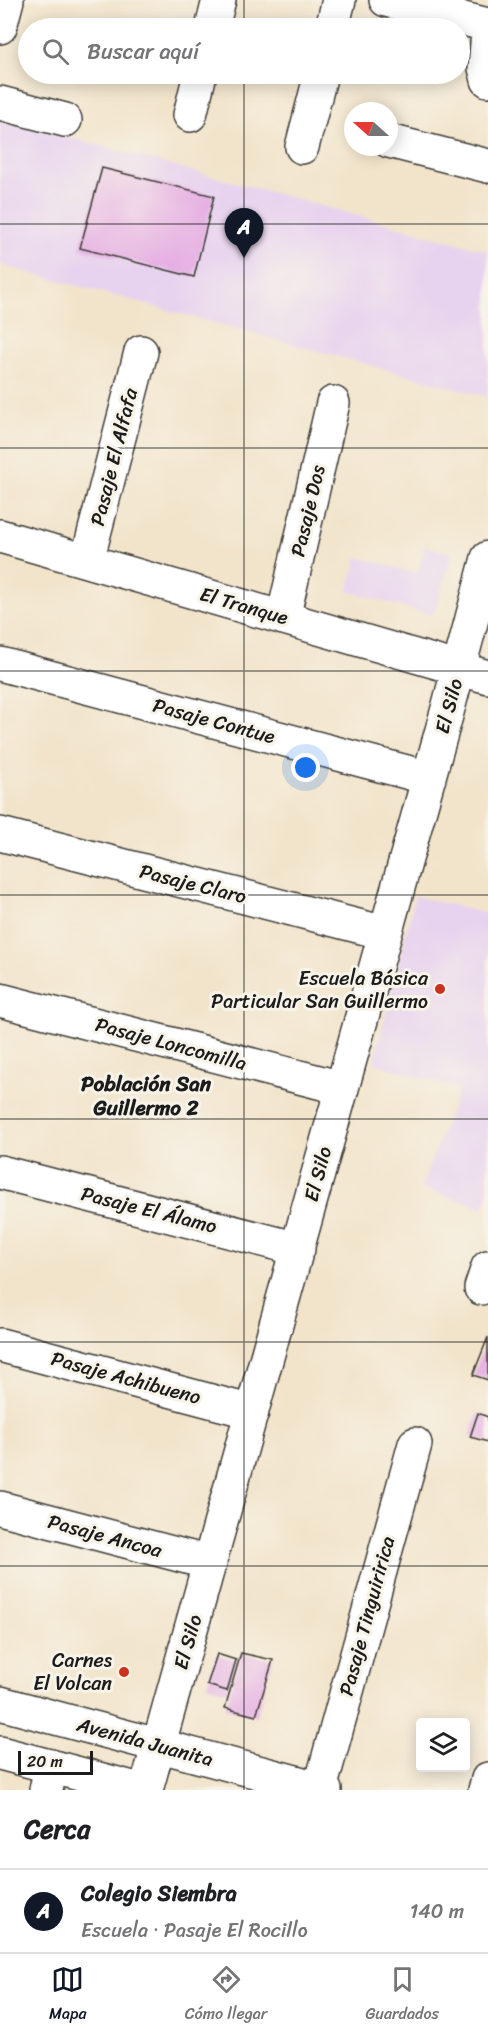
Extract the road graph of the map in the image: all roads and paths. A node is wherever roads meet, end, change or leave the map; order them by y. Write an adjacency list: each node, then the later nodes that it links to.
1 (7, 0): 10 (street)
2 (219, 0): 5 (street)
3 (339, 0): 6 (street)
4 (386, 0): 7 (street)
5 (214, 18)
6 (334, 18)
7 (459, 18)
8 (470, 21): 9 (street)
9 (488, 25)
10 (0, 27)
11 (488, 31): 12 (street)
12 (488, 80)
13 (198, 84): 16 (street)
14 (318, 84): 19 (street)
15 (0, 103): 17 (street)
16 (190, 115)
17 (65, 120)
18 (398, 143): 20 (street)
19 (302, 147)
20 (488, 166)
21 (141, 352): 25 (street, Pasaje El Alfafa)
22 (333, 403): 26 (street, Pasaje Dos)
23 (0, 536): 25 (street, El Tranque)
24 (488, 558): 28 (street, El Silo)
25 (87, 561): 26 (street, El Tranque)
26 (283, 618): 28 (street, El Tranque)
27 (0, 664): 29 (street, Pasaje Contue)
28 (473, 673): 29 (street, El Silo)
29 (429, 778): 31 (street, El Silo)
30 (0, 834): 31 (street, Pasaje Claro)
31 (385, 933): 33 (street, El Silo)
32 (0, 1000): 33 (street, Pasaje Loncomilla)
33 (342, 1089): 35 (street, El Silo)
34 (0, 1172): 35 (street, Pasaje El Álamo)
35 (298, 1249): 37 (street, El Silo)
36 (0, 1345): 37 (street, Pasaje Achibueno)
37 (252, 1412): 40 (street, El Silo)
38 (415, 1444): 46 (street, Pasaje Tinguiririca)
39 (0, 1508): 40 (street, Pasaje Ancoa)
40 (210, 1563): 42 (street, El Silo)
41 (0, 1703): 42 (street, Avenida Juanita)
42 (159, 1746): 46 (street, Avenida Juanita); 48 (street, El Silo)
43 (0, 1753): 44 (street)
44 (49, 1778): 47 (street)
45 (488, 1779): 49 (street)
46 (322, 1789)
47 (140, 1790)
48 (146, 1790)
49 (485, 1790)

